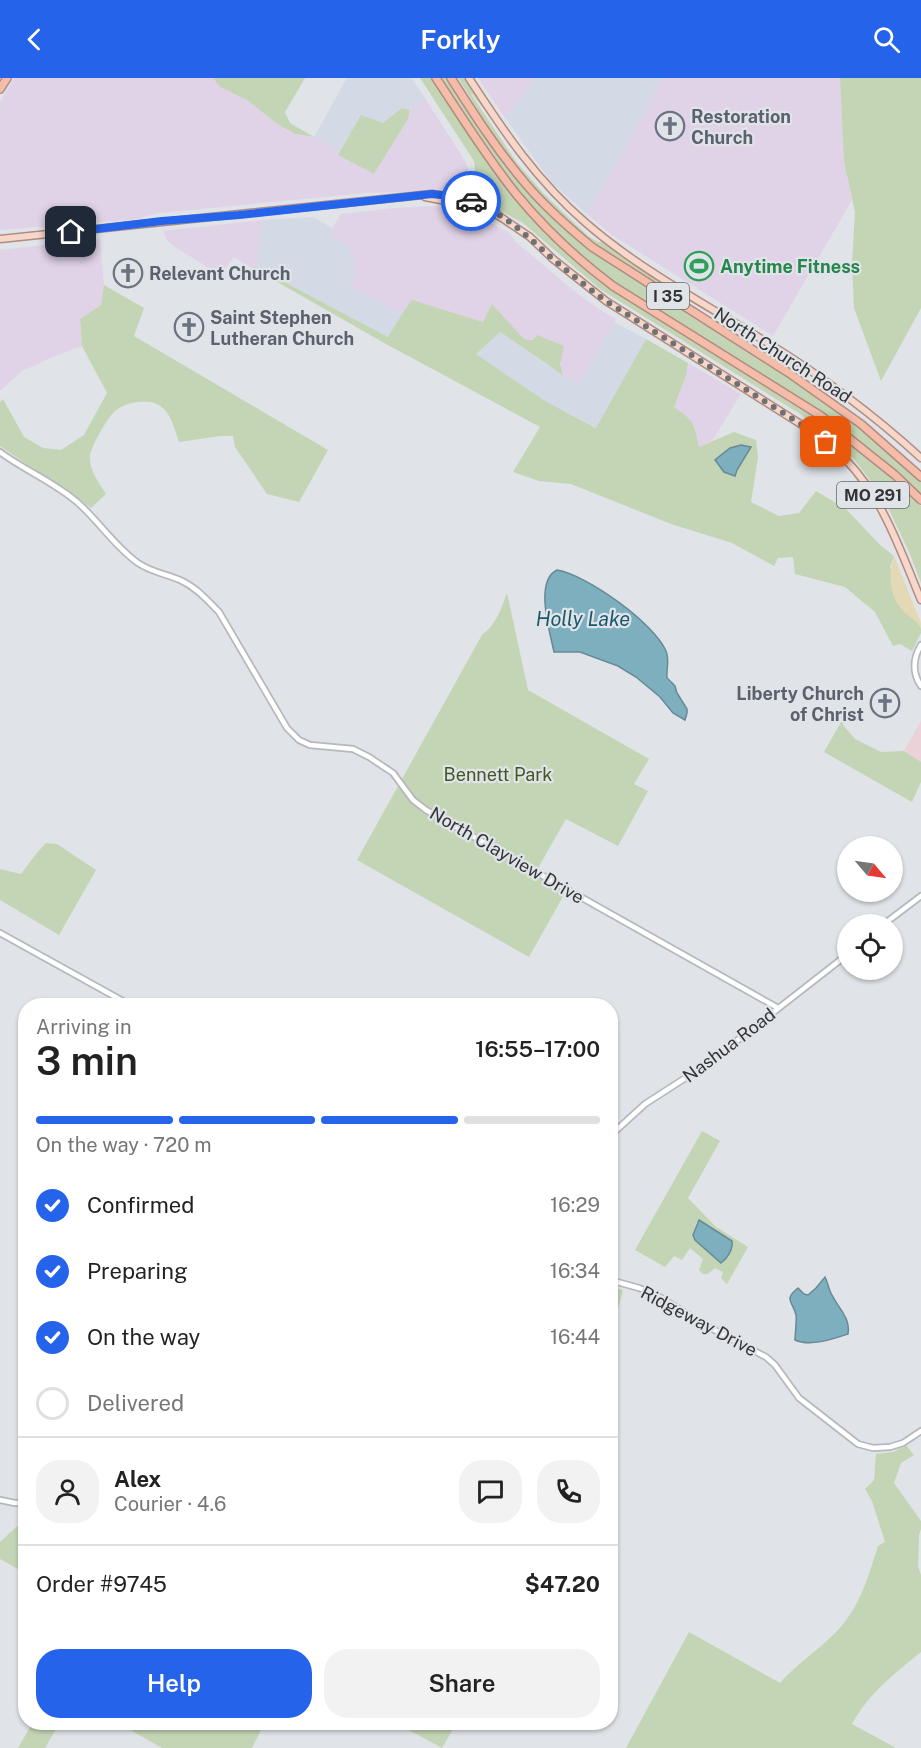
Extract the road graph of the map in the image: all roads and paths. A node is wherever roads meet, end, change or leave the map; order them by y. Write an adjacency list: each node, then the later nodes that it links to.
1 (7, 78): 5 (highway)
2 (436, 78): 10 (highway, I 35)
3 (451, 78): 9 (highway, I 35)
4 (469, 78): 8 (main road, North Church Road)
5 (0, 89)
6 (0, 239): 11 (main road, MO 291)
7 (0, 452): 19 (street, North Clayview Drive)
8 (921, 458)
9 (921, 477)
10 (921, 500)
11 (921, 600)
12 (921, 645): 13 (street)
13 (921, 686)
14 (921, 896): 15 (street)
15 (897, 914)
16 (0, 933): 18 (street)
17 (837, 962): 19 (street, Nashua Road)
18 (116, 998)
19 (778, 1008): 20 (street, Nashua Road)
20 (618, 1129)
21 (618, 1282): 22 (street, Ridgeway Drive)
22 (921, 1431)
23 (0, 1500): 24 (street)
24 (18, 1503)

